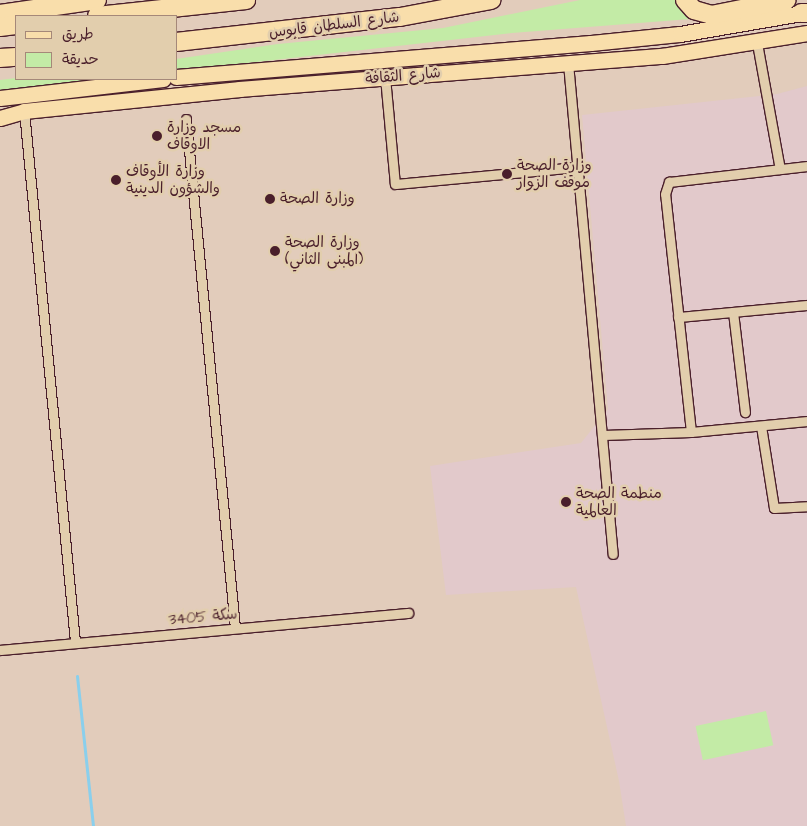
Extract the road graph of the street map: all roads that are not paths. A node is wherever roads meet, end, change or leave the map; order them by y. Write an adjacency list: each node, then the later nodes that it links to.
1 (97, 0): 7 (highway)
2 (246, 0): 8 (highway)
3 (491, 0): 12 (highway, شارع السلطان قابوس)
4 (685, 0): 5 (highway)
5 (787, 0)
6 (805, 13): 17 (main road, شارع الثقافة)
7 (0, 14)
8 (105, 15)
9 (15, 25): 10 (highway)
10 (0, 26)
11 (807, 33): 13 (main road, شارع الثقافة)
12 (178, 42)
13 (757, 43): 16 (main road, شارع الثقافة); 27 (street)
14 (15, 57): 15 (highway)
15 (0, 58)
16 (568, 63): 18 (main road, شارع الثقافة); 26 (street)
17 (178, 77)
18 (384, 77): 22 (main road, شارع الثقافة); 26 (street)
19 (155, 80): 20 (main road); 22 (main road)
20 (0, 98)
21 (0, 105): 22 (main road)
22 (24, 111): 23 (main road, شارع الثقافة); 40 (street)
23 (0, 118)
24 (186, 119): 39 (street)
25 (807, 166): 27 (street)
26 (578, 167): 35 (street)
27 (780, 169): 30 (street)
28 (807, 305): 29 (street)
29 (733, 312): 30 (street); 31 (street)
30 (678, 317): 34 (street)
31 (745, 412)
32 (807, 421): 33 (street)
33 (761, 426): 34 (street); 36 (street)
34 (691, 432): 35 (street)
35 (602, 435): 37 (street)
36 (807, 506)
37 (613, 554)
38 (408, 613): 39 (street, سكة 3405)
39 (235, 628): 40 (street, سكة 3405)
40 (74, 642): 41 (street, سكة 3405)
41 (0, 650)

